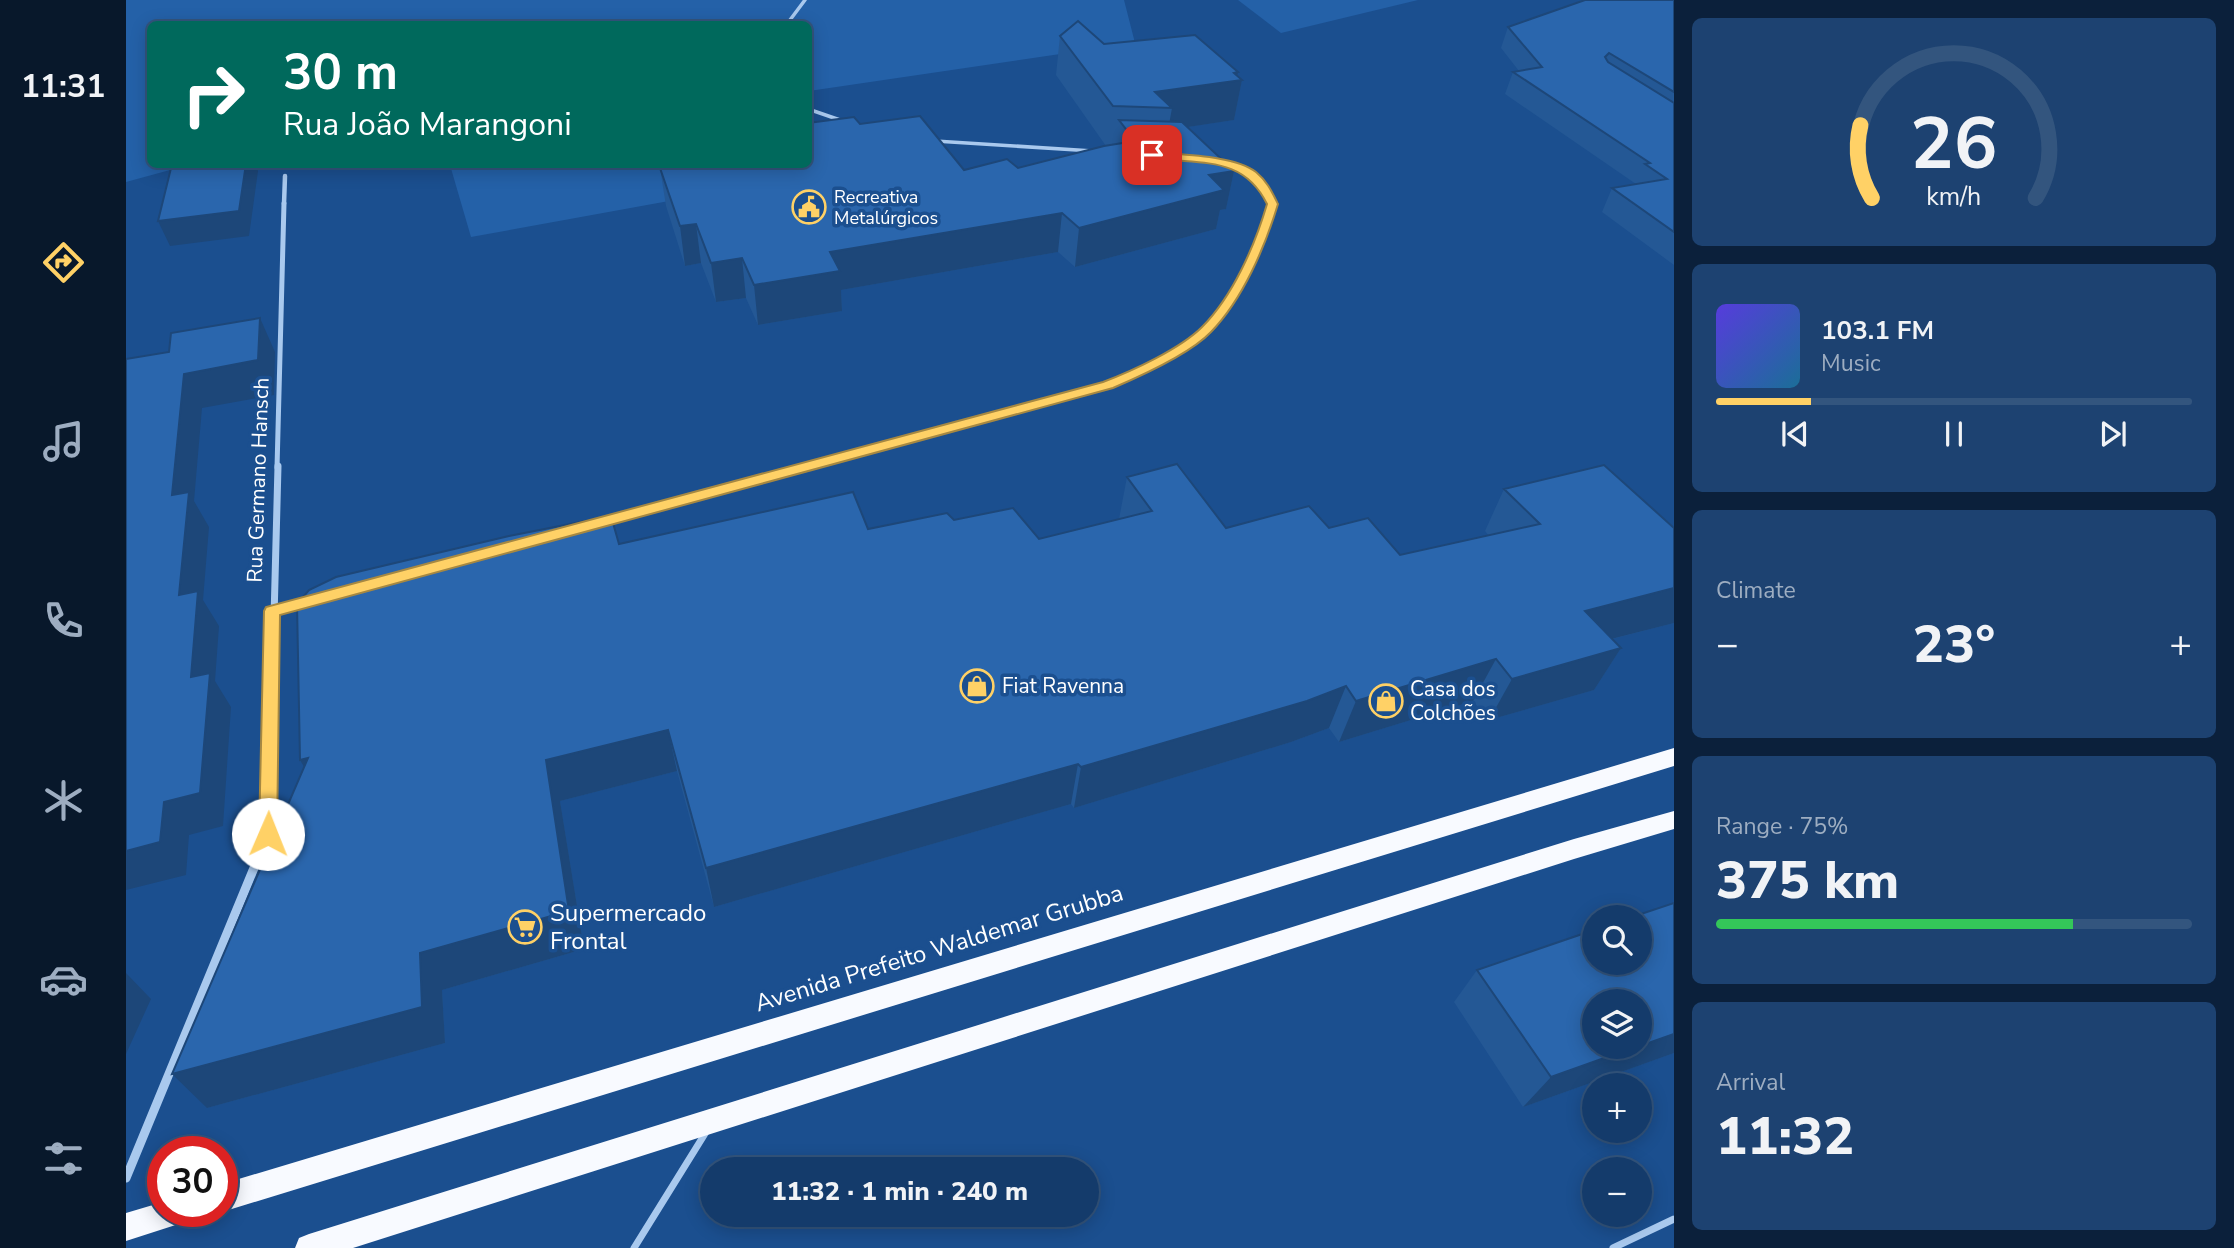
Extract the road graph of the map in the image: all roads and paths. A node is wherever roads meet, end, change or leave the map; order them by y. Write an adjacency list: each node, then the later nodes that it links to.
1 (805, 0): 2 (lane)
2 (789, 21)
3 (812, 110): 4 (lane)
4 (844, 121)
5 (935, 141): 6 (lane)
6 (1103, 152)
7 (1218, 162): 9 (street)
8 (285, 176): 11 (street, Rua Germano Hansch)
9 (596, 523)
10 (312, 600): 11 (street)
11 (272, 611): 15 (street, Rua Germano Hansch)
12 (1674, 757): 16 (highway, Avenida Prefeito Waldemar Grubba)
13 (1674, 820): 14 (highway)
14 (713, 1121): 20 (highway); 21 (lane)
15 (126, 1178)
16 (238, 1193)
17 (1674, 1219): 22 (lane)
18 (147, 1221): 19 (highway)
19 (126, 1227)
20 (309, 1248)
21 (634, 1248)
22 (1613, 1248)

